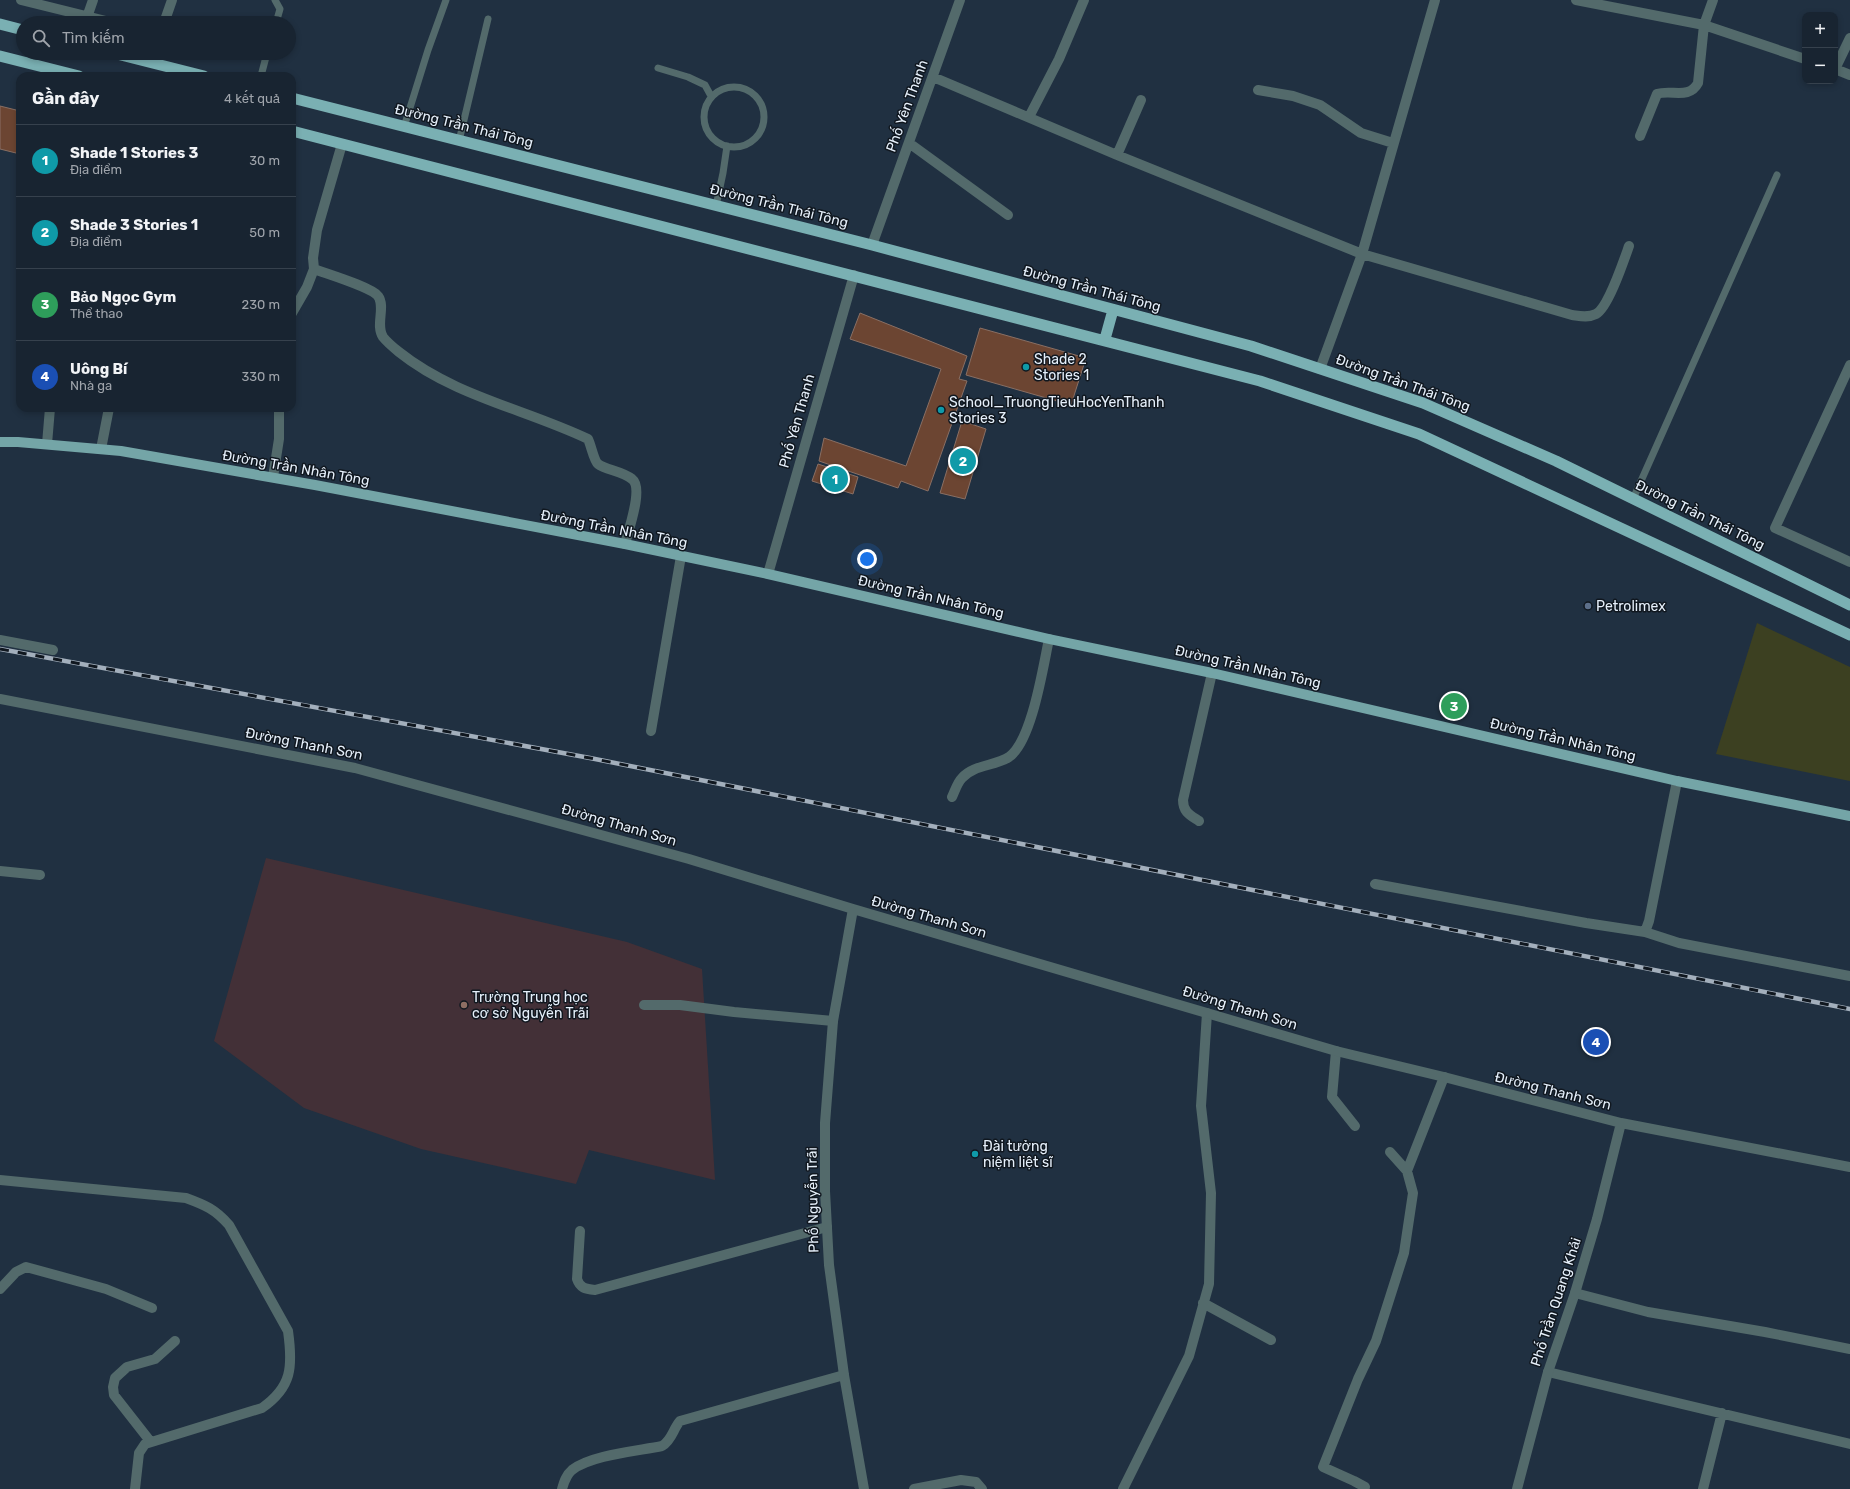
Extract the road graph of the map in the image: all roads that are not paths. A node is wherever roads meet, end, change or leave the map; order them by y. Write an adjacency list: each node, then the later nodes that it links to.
1 (21, 0): 11 (street)
2 (94, 0): 12 (street)
3 (172, 0): 13 (street)
4 (275, 0): 14 (lane)
5 (446, 0): 37 (lane)
6 (960, 0): 31 (street, Phố Yên Thanh)
7 (1084, 0): 36 (street)
8 (1435, 0): 42 (street)
9 (1576, 0): 17 (street)
10 (1713, 0): 17 (street)
11 (73, 16)
12 (88, 16)
13 (166, 16)
14 (278, 16)
15 (488, 19): 40 (lane)
16 (0, 24): 18 (highway)
17 (1704, 25): 21 (street); 39 (street)
18 (16, 28)
19 (1850, 38): 24 (street)
20 (0, 56): 27 (highway)
21 (1802, 58)
22 (158, 60): 28 (highway)
23 (265, 60): 29 (lane)
24 (1838, 63)
25 (658, 68): 33 (lane)
26 (1838, 70): 30 (street)
27 (63, 72)
28 (192, 72)
29 (261, 72)
30 (1850, 75)
31 (933, 77): 36 (street); 41 (street, Phố Yên Thanh)
32 (1258, 90): 42 (street)
33 (711, 96): 44 (lane); 44 (lane)
34 (296, 99): 37 (highway, Đường Trần Thái Tông)
35 (1141, 100): 45 (street)
36 (1029, 117): 45 (street)
37 (404, 127): 40 (highway, Đường Trần Thái Tông)
38 (296, 132): 43 (highway)
39 (1640, 136)
40 (459, 140): 47 (highway, Đường Trần Thái Tông)
41 (909, 143): 48 (street); 49 (street, Phố Yên Thanh)
42 (1393, 143): 51 (street)
43 (342, 144): 52 (street); 53 (highway)
44 (727, 146): 47 (lane)
45 (1116, 155): 51 (street)
46 (1777, 175): 66 (lane)
47 (716, 206): 49 (highway, Đường Trần Thái Tông)
48 (1008, 215)
49 (872, 245): 55 (highway, Đường Trần Thái Tông)
50 (1629, 246): 51 (street)
51 (1362, 254): 58 (street)
52 (314, 269): 54 (street); 67 (street)
53 (854, 276): 56 (highway); 70 (street, Phố Yên Thanh)
54 (296, 306)
55 (1113, 310): 56 (highway); 58 (highway, Đường Trần Thái Tông)
56 (1105, 339): 72 (highway)
57 (1849, 368): 69 (street)
58 (1320, 369): 66 (highway, Đường Trần Thái Tông)
59 (50, 412): 63 (street)
60 (108, 412): 64 (street)
61 (278, 412): 65 (street)
62 (0, 442): 63 (main road, Đường Trần Nhân Tông)
63 (47, 444): 64 (main road, Đường Trần Nhân Tông)
64 (101, 449): 65 (main road, Đường Trần Nhân Tông)
65 (273, 477): 67 (main road, Đường Trần Nhân Tông)
66 (1632, 499): 71 (highway, Đường Trần Thái Tông)
67 (625, 544): 68 (main road, Đường Trần Nhân Tông)
68 (681, 556): 70 (main road, Đường Trần Nhân Tông); 78 (street)
69 (1850, 562)
70 (768, 574): 73 (main road, Đường Trần Nhân Tông)
71 (1850, 605)
72 (1850, 635)
73 (1049, 639): 76 (main road, Đường Trần Nhân Tông); 80 (street)
74 (0, 640): 75 (street)
75 (53, 650)
76 (1212, 672): 79 (main road, Đường Trần Nhân Tông); 82 (street)
77 (0, 699): 86 (street, Đường Thanh Sơn)
78 (651, 731)
79 (1677, 781): 81 (main road, Đường Trần Nhân Tông); 87 (street)
80 (952, 797)
81 (1850, 816)
82 (1199, 821)
83 (0, 870): 84 (street)
84 (40, 874)
85 (1375, 884): 87 (street)
86 (853, 909): 90 (street, Đường Thanh Sơn); 91 (street, Phố Nguyễn Trãi)
87 (1645, 932): 88 (street)
88 (1850, 976)
89 (644, 1005): 91 (street)
90 (1207, 1013): 92 (street, Đường Thanh Sơn); 104 (street)
91 (833, 1020): 100 (street, Phố Nguyễn Trãi)
92 (1336, 1051): 93 (street, Đường Thanh Sơn); 95 (street)
93 (1444, 1077): 94 (street, Đường Thanh Sơn); 98 (street)
94 (1621, 1123): 97 (street, Đường Thanh Sơn); 103 (street, Phố Trần Quang Khải)
95 (1355, 1126)
96 (1390, 1152): 98 (street)
97 (1850, 1167)
98 (1407, 1171): 120 (street)
99 (0, 1180): 112 (street)
100 (827, 1227): 101 (street); 110 (street, Phố Nguyễn Trãi)
101 (580, 1231)
102 (0, 1289): 105 (street)
103 (1576, 1293): 108 (street); 109 (street, Phố Trần Quang Khải)
104 (1203, 1303): 106 (street); 119 (street)
105 (152, 1308)
106 (1271, 1340)
107 (176, 1341): 112 (street)
108 (1850, 1349)
109 (1548, 1372): 111 (street); 121 (street, Phố Trần Quang Khải)
110 (844, 1375): 115 (street); 116 (street, Phố Nguyễn Trãi)
111 (1722, 1414): 113 (street); 122 (street)
112 (150, 1441): 114 (street)
113 (1850, 1444)
114 (135, 1489)
115 (562, 1489)
116 (864, 1489)
117 (914, 1489): 118 (street)
118 (982, 1489)
119 (1123, 1489)
120 (1364, 1489)
121 (1517, 1489)
122 (1703, 1489)

